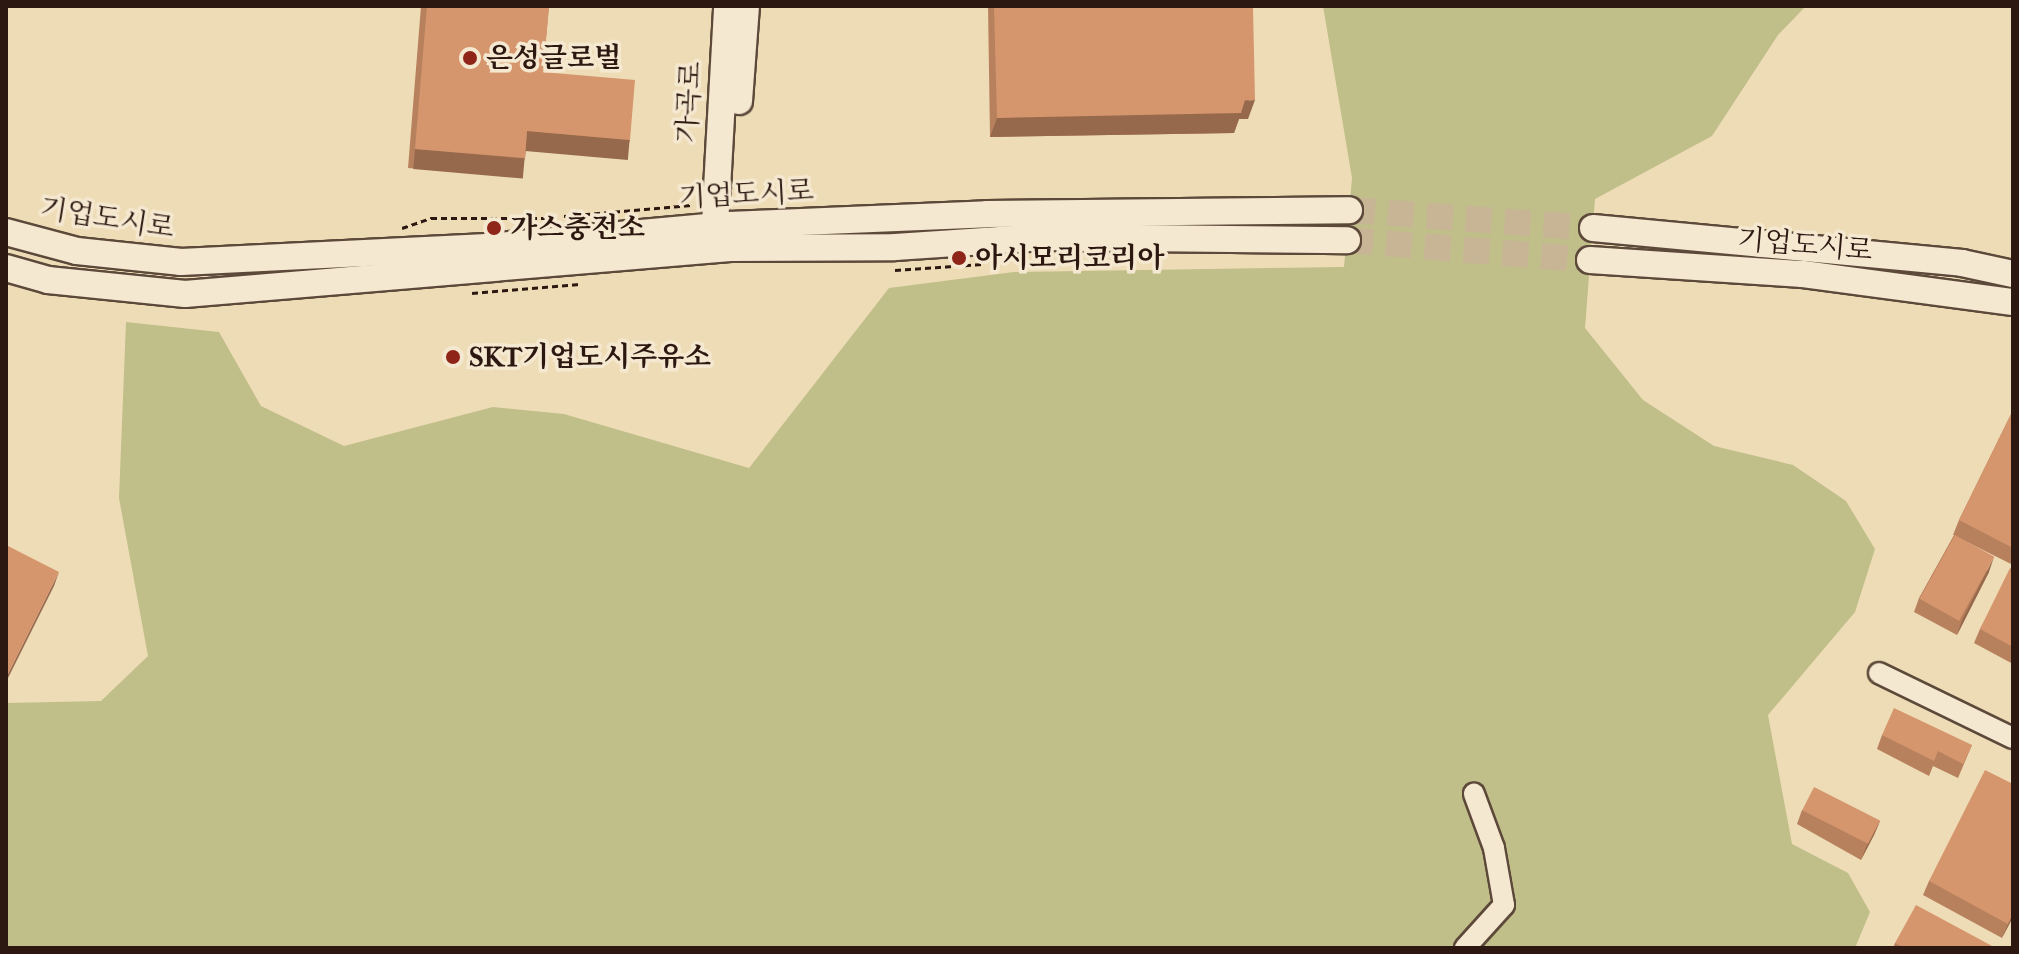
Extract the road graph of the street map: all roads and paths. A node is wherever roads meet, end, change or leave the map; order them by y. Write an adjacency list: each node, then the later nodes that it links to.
1 (727, 6): 10 (street, 가곡로)
2 (746, 6): 10 (street, 가곡로)
3 (692, 205): 5 (path)
4 (1349, 210): 10 (street, 기업도시로)
5 (561, 217)
6 (550, 218): 8 (path)
7 (1593, 228): 14 (street, 기업도시로)
8 (395, 230)
9 (6, 232): 10 (street, 기업도시로)
10 (722, 237): 11 (street, 기업도시로); 13 (street, 기업도시로)
11 (1347, 240)
12 (1590, 260): 15 (street, 기업도시로)
13 (6, 268)
14 (2013, 274)
15 (2013, 302)
16 (1879, 673): 17 (street)
17 (2013, 738)
18 (1474, 794): 19 (street)
19 (1465, 948)

